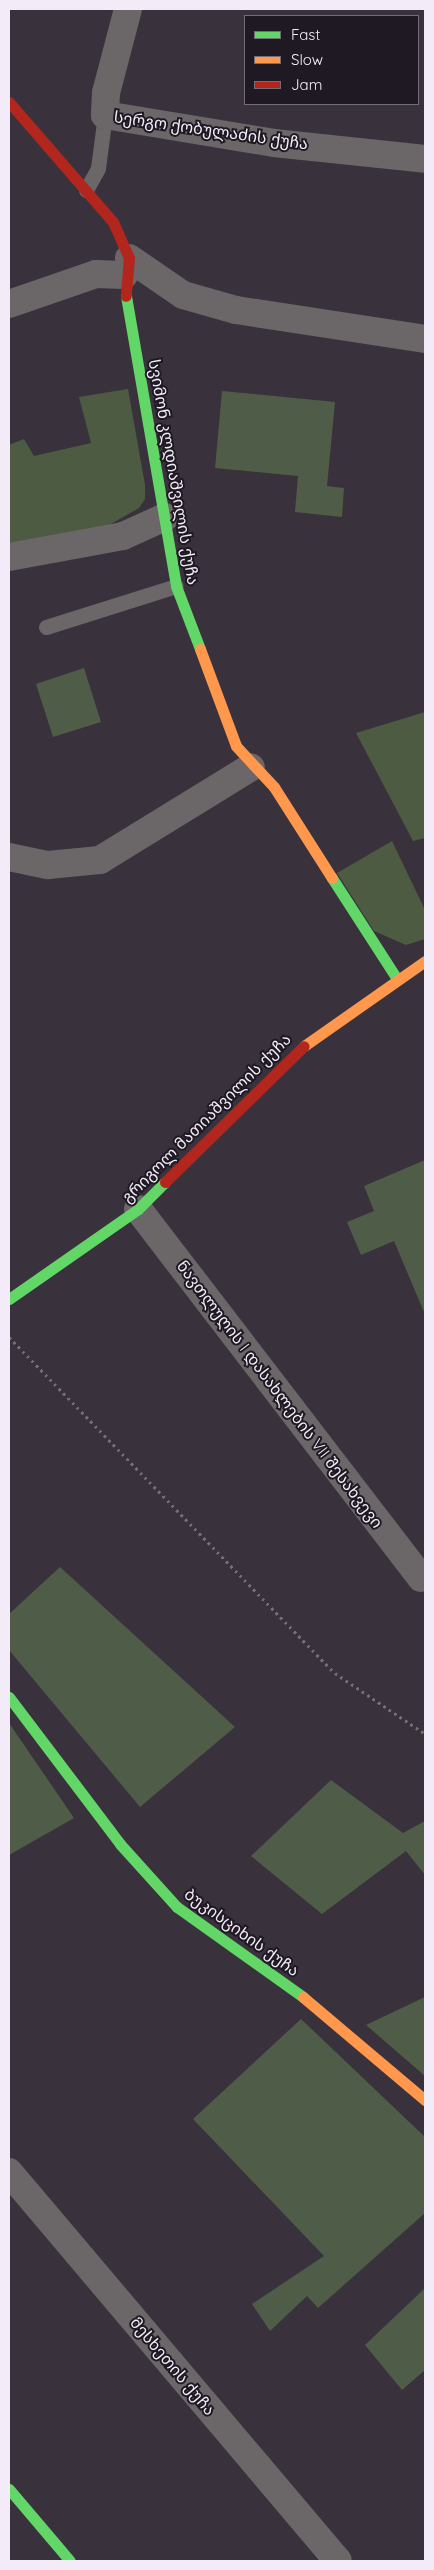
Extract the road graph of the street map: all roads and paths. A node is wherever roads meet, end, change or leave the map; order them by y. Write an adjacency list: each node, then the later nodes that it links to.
1 (128, 9): 3 (street, სერგო ქობულაძის ქუჩა)
2 (9, 102): 5 (street, სვიმონ კლდიაშვილის ქუჩა)
3 (105, 115): 4 (street, სერგო ქობულაძის ქუჩა); 5 (lane)
4 (425, 159)
5 (86, 190): 6 (street, სვიმონ კლდიაშვილის ქუჩა)
6 (126, 267): 7 (street); 8 (street); 9 (street, სვიმონ კლდიაშვილის ქუჩა)
7 (9, 304)
8 (425, 339)
9 (165, 516): 10 (street); 11 (street, სვიმონ კლდიაშვილის ქუჩა)
10 (9, 557)
11 (176, 586): 12 (lane); 13 (street, სვიმონ კლდიაშვილის ქუჩა)
12 (46, 627)
13 (251, 767): 14 (street); 16 (street, სვიმონ კლდიაშვილის ქუჩა)
14 (9, 857)
15 (425, 961): 16 (street, გრიგოლ მათიაშვილის ქუჩა)
16 (397, 979): 17 (street, გრიგოლ მათიაშვილის ქუჩა)
17 (138, 1209): 18 (street, გრიგოლ მათიაშვილის ქუჩა); 20 (street, ნავთლუღის I დასახლების VII შესახვევი)
18 (9, 1299)
19 (9, 1337): 22 (path)
20 (421, 1578)
21 (9, 1697): 23 (street, ბუკისციხის ქუჩა)
22 (425, 1734)
23 (425, 2100)
24 (9, 2172): 27 (street, მესხეთის ქუჩა)
25 (9, 2489): 26 (street)
26 (70, 2561)
27 (338, 2561)

